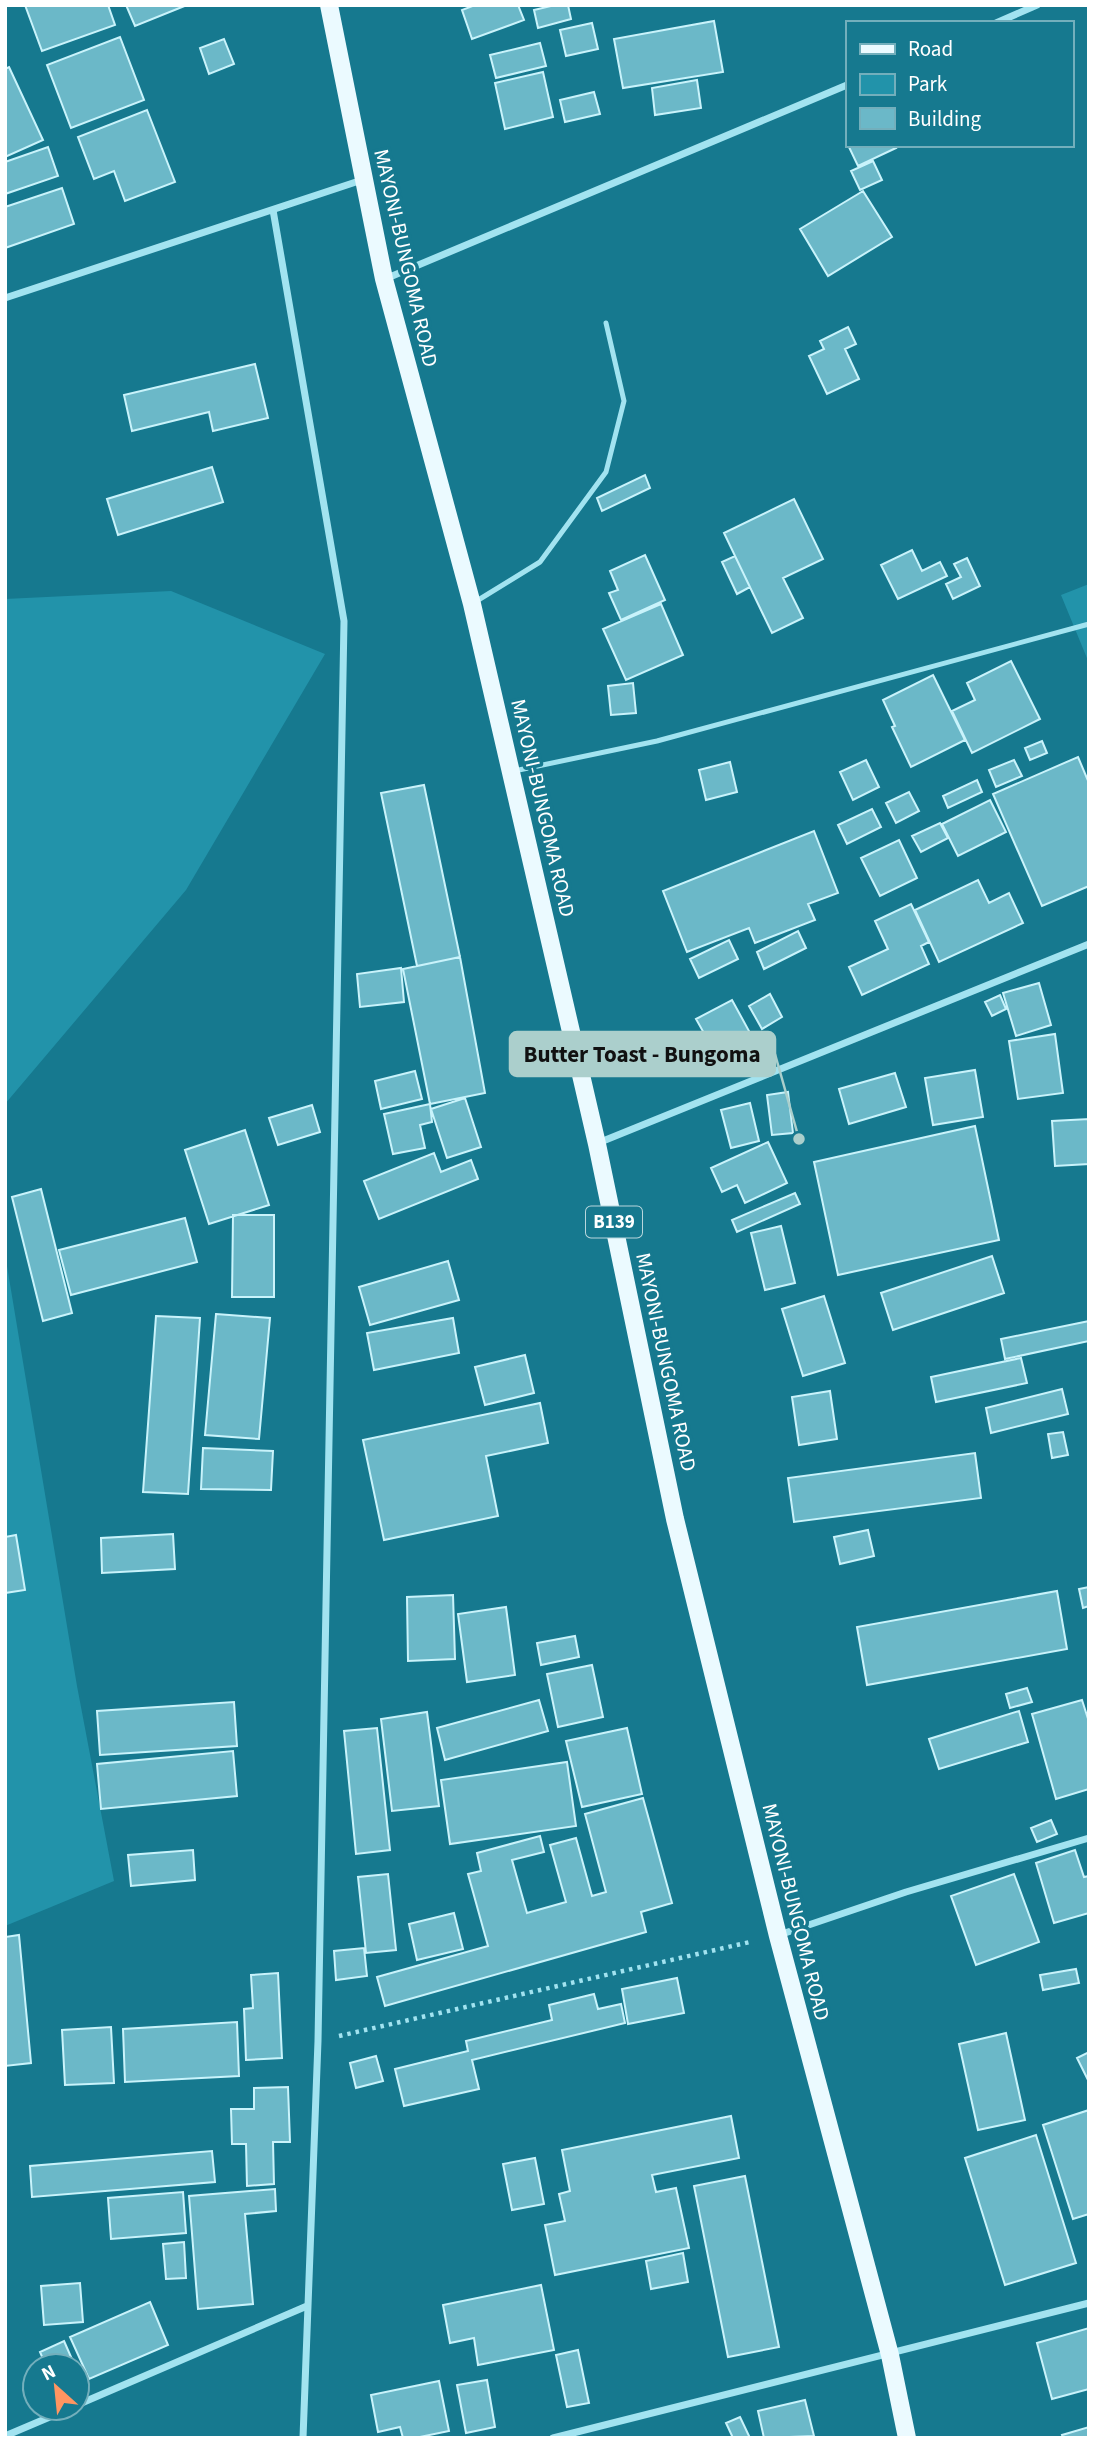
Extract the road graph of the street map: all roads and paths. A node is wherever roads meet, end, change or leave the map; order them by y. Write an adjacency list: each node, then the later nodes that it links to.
1 (329, 5): 5 (main road, MAYONI-BUNGOMA ROAD / B139)
2 (1037, 5): 3 (street)
3 (1001, 21)
4 (846, 85): 7 (street)
5 (362, 180): 6 (street); 7 (main road, MAYONI-BUNGOMA ROAD / B139)
6 (273, 210): 8 (street); 17 (street)
7 (384, 279): 10 (main road, MAYONI-BUNGOMA ROAD / B139)
8 (5, 298)
9 (606, 323): 10 (lane)
10 (472, 604): 12 (main road, MAYONI-BUNGOMA ROAD / B139)
11 (1089, 624): 12 (lane)
12 (511, 772): 14 (main road, MAYONI-BUNGOMA ROAD / B139)
13 (1089, 944): 14 (street)
14 (597, 1144): 16 (main road, MAYONI-BUNGOMA ROAD / B139)
15 (1089, 1838): 16 (street)
16 (778, 1936): 17 (path); 20 (main road, MAYONI-BUNGOMA ROAD / B139)
17 (318, 2041): 19 (street)
18 (1089, 2303): 20 (street)
19 (307, 2306): 21 (street); 24 (street)
20 (890, 2355): 25 (street); 26 (main road, MAYONI-BUNGOMA ROAD / B139)
21 (91, 2400)
22 (38, 2422): 23 (street)
23 (5, 2436)
24 (303, 2438)
25 (553, 2438)
26 (907, 2438)

